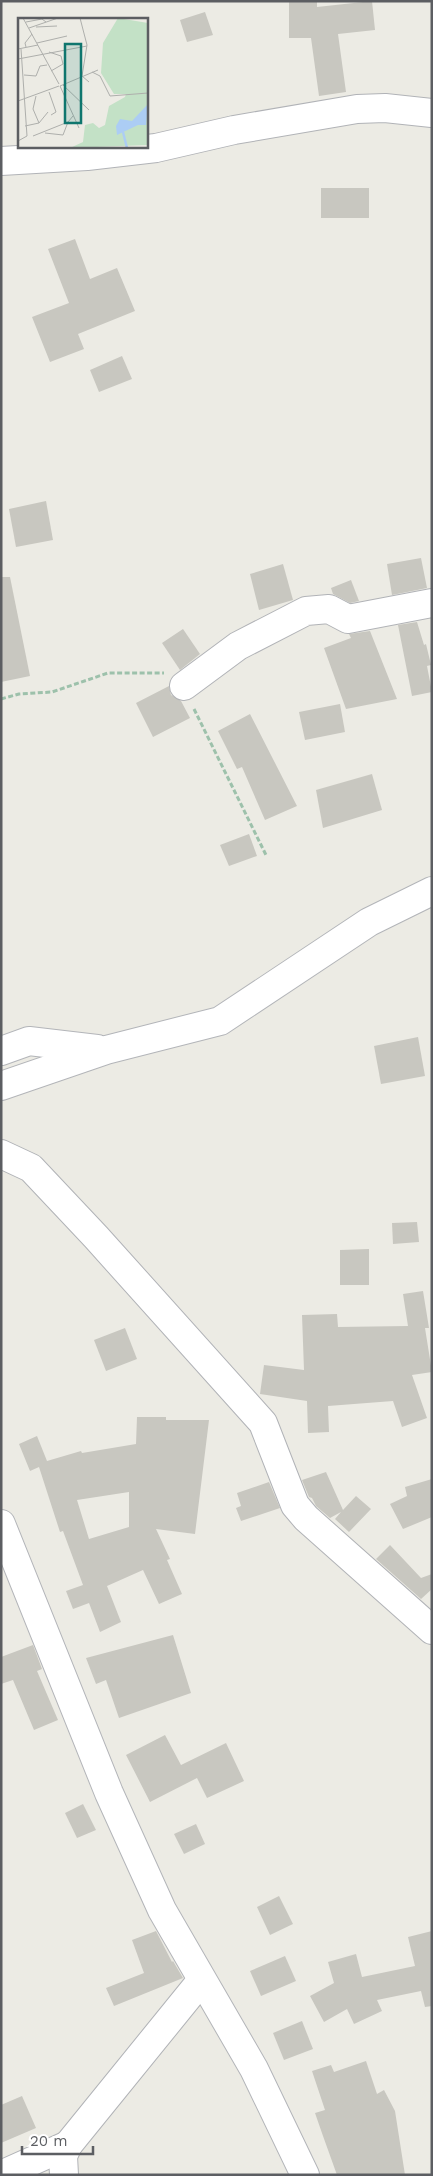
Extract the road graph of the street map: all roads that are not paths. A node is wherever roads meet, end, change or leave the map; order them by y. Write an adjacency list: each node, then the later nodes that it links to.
1 (432, 113): 2 (street)
2 (1, 161)
3 (432, 603): 4 (street)
4 (184, 686)
5 (432, 891): 6 (street)
6 (106, 1050): 7 (street); 8 (street)
7 (1, 1051)
8 (1, 1086)
9 (1, 1154): 11 (street)
10 (1, 1524): 12 (street)
11 (432, 1630)
12 (201, 1981): 13 (street); 16 (street)
13 (68, 2145): 14 (street); 15 (street)
14 (1, 2175)
15 (64, 2175)
16 (305, 2175)

